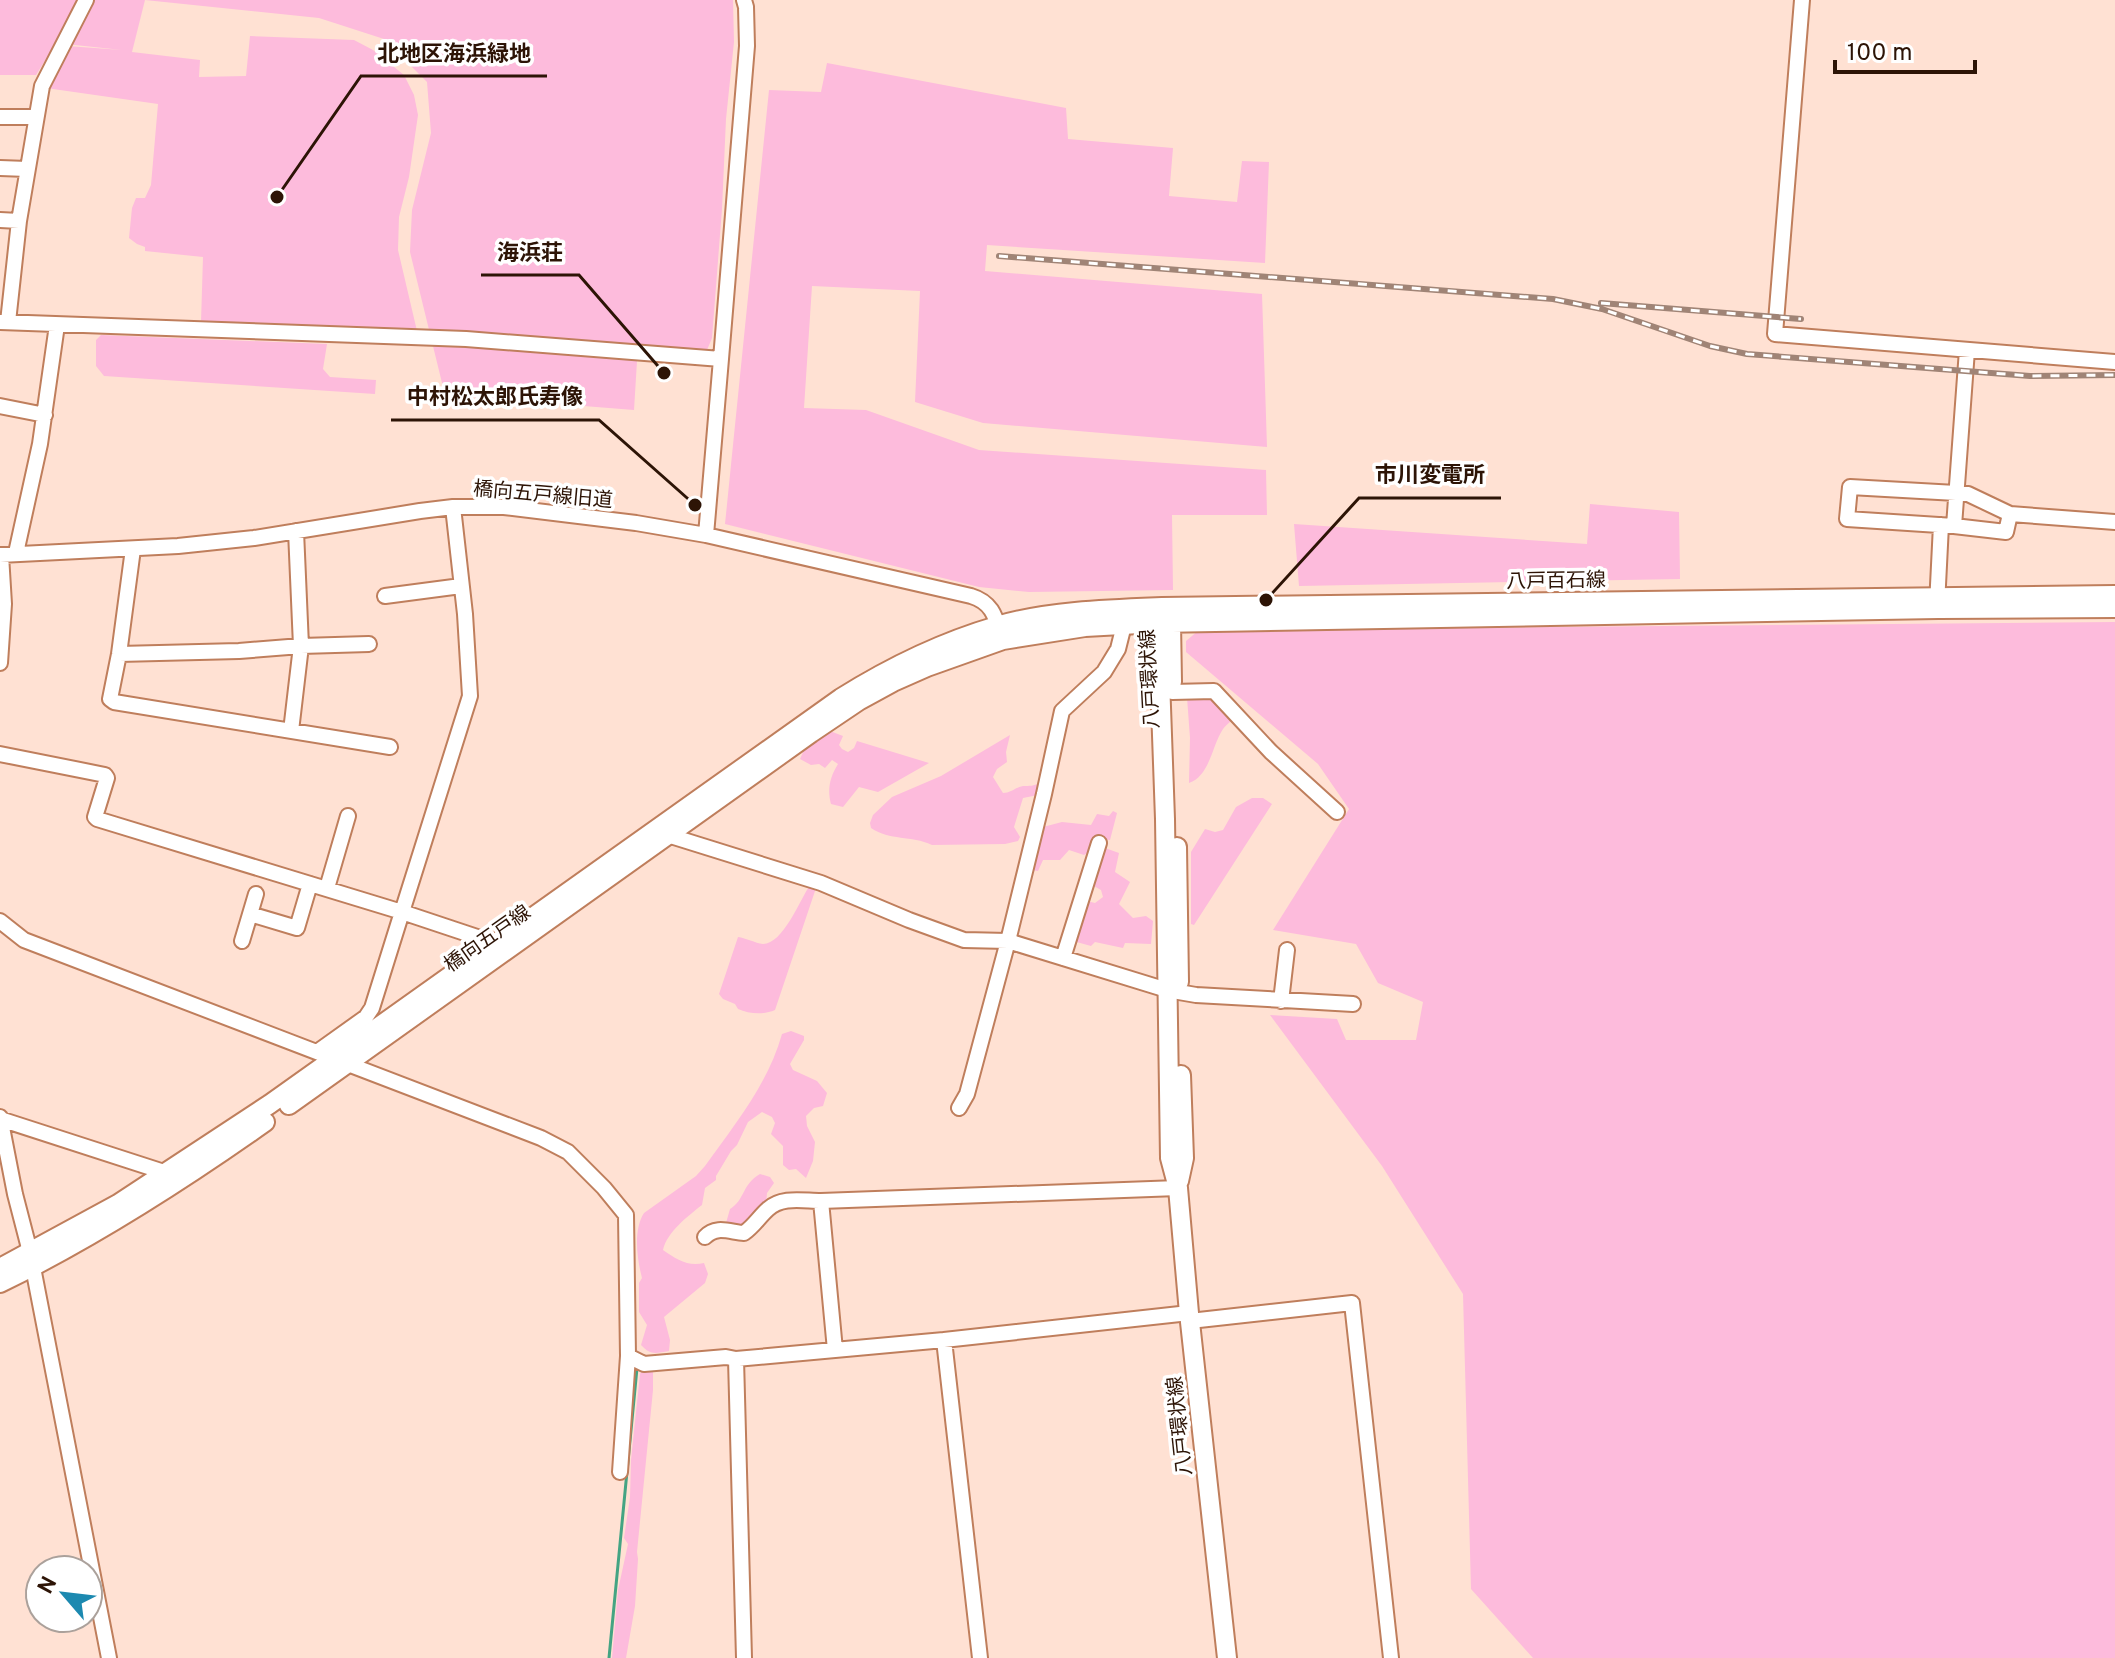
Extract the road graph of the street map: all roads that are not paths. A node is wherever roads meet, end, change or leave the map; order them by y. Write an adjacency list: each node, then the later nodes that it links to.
1 (86, 0): 5 (street)
2 (744, 0): 13 (street)
3 (1802, 0): 12 (street)
4 (0, 117): 5 (street)
5 (36, 117): 7 (street)
6 (0, 168): 7 (street)
7 (27, 169): 9 (street)
8 (0, 220): 9 (street)
9 (19, 221): 10 (street)
10 (4, 322): 11 (street)
11 (57, 325): 13 (street); 16 (street)
12 (1967, 350): 14 (street); 17 (street)
13 (721, 359): 23 (street)
14 (2115, 362)
15 (0, 406): 16 (street)
16 (45, 415): 25 (street)
17 (1956, 493): 19 (street); 21 (street); 21 (street)
18 (453, 507): 22 (street, 橋向五戸線旧道); 23 (street, 橋向五戸線旧道); 26 (street)
19 (2010, 514): 20 (street); 21 (street)
20 (2115, 522)
21 (1947, 526): 29 (street)
22 (296, 531): 24 (street, 橋向五戸線旧道); 35 (street)
23 (706, 535): 33 (street, 橋向五戸線旧道)
24 (133, 549): 25 (street, 橋向五戸線旧道); 36 (street)
25 (5, 554): 37 (street)
26 (461, 586): 28 (street); 49 (street)
27 (2115, 595): 29 (main road, 八戸百石線)
28 (385, 596)
29 (1937, 603): 30 (main road, 八戸百石線); 31 (main road, 八戸百石線)
30 (2115, 608)
31 (1164, 617): 32 (main road, 八戸百石線); 33 (main road, 八戸百石線); 38 (main road, 八戸環状線); 57 (main road, 八戸環状線)
32 (1124, 625): 33 (main road, 八戸百石線); 53 (street)
33 (1001, 632): 44 (main road, 橋向五戸線)
34 (369, 644): 35 (street)
35 (301, 646): 36 (street); 39 (street)
36 (119, 654): 39 (street)
37 (0, 663)
38 (1172, 692): 42 (street); 57 (main road, 八戸環状線)
39 (291, 731): 40 (street)
40 (390, 747)
41 (0, 754): 46 (street)
42 (1337, 812)
43 (348, 816): 47 (street)
44 (662, 833): 53 (street); 54 (main road, 橋向五戸線)
45 (1099, 843): 56 (street)
46 (310, 884): 47 (street); 50 (street)
47 (327, 888): 49 (street)
48 (256, 894): 50 (street)
49 (402, 912): 54 (street); 60 (street)
50 (250, 914): 52 (street)
51 (0, 921): 60 (street)
52 (242, 941)
53 (1008, 941): 56 (street); 61 (street)
54 (503, 945): 60 (main road, 橋向五戸線)
55 (1287, 950): 58 (street)
56 (1063, 958): 57 (street)
57 (1173, 991): 58 (street); 64 (main road, 八戸環状線)
58 (1281, 1001): 59 (street)
59 (1353, 1004)
60 (336, 1052): 63 (main road, 橋向五戸線); 67 (main road, 橋向五戸線); 73 (street)
61 (959, 1108)
62 (0, 1118): 63 (street); 67 (street)
63 (167, 1173): 67 (main road, 橋向五戸線)
64 (1178, 1188): 65 (street); 70 (main road, 八戸環状線)
65 (821, 1201): 66 (street); 72 (street)
66 (705, 1237)
67 (32, 1259): 68 (main road, 橋向五戸線); 69 (main road, 橋向五戸線); 76 (street)
68 (0, 1268)
69 (0, 1283)
70 (1189, 1317): 71 (street); 79 (main road, 八戸環状線); 80 (street)
71 (944, 1340): 72 (street); 78 (street)
72 (835, 1350): 74 (street)
73 (628, 1356): 74 (street); 75 (street)
74 (736, 1359): 77 (street)
75 (620, 1472)
76 (109, 1658)
77 (744, 1658)
78 (980, 1658)
79 (1227, 1658)
80 (1391, 1658)

